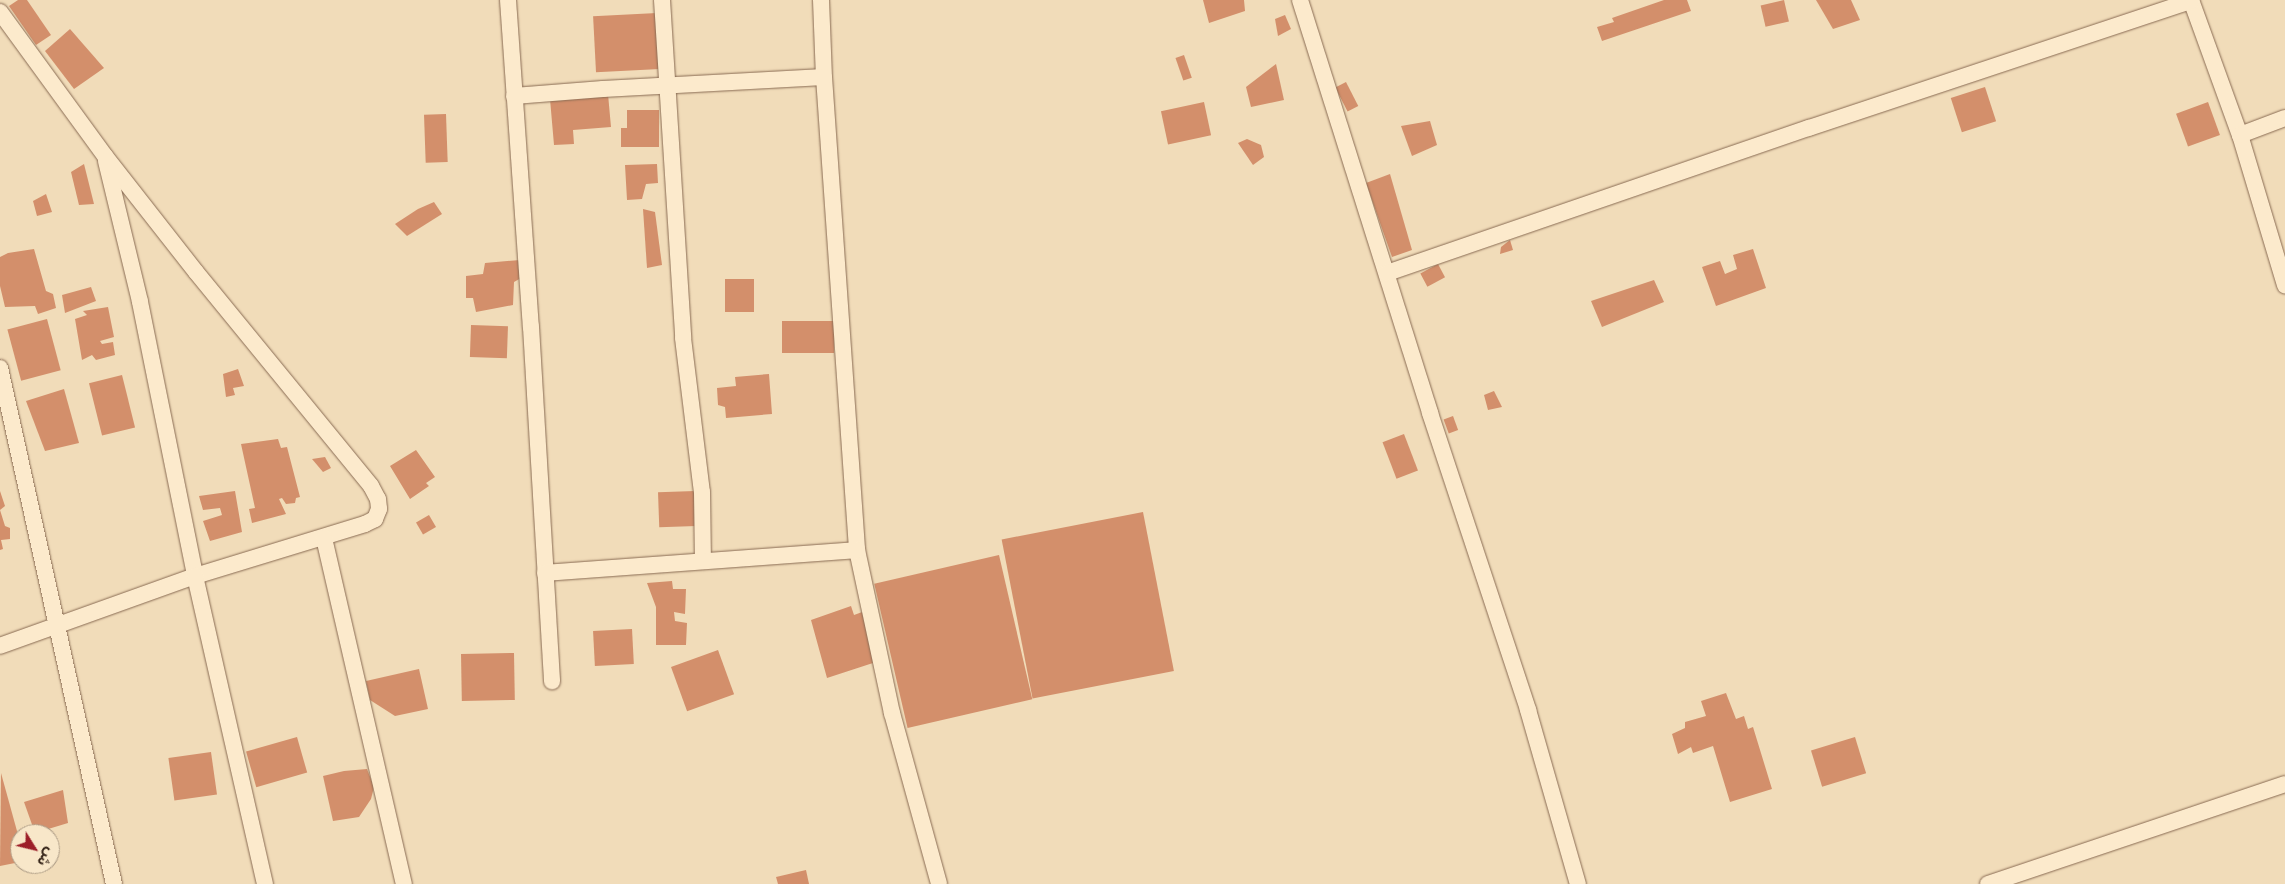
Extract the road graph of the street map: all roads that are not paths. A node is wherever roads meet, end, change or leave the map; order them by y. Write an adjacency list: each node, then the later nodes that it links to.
1 (508, 0): 9 (street)
2 (662, 0): 8 (street)
3 (821, 0): 7 (street)
4 (1300, 0): 13 (street)
5 (2191, 1): 11 (street); 13 (street)
6 (0, 12): 12 (street)
7 (824, 77): 8 (street); 17 (street)
8 (668, 86): 9 (street); 18 (street)
9 (514, 96): 19 (street)
10 (2285, 118): 11 (street)
11 (2240, 135): 14 (street)
12 (105, 156): 16 (street); 20 (street)
13 (1387, 273): 29 (street)
14 (2285, 285)
15 (0, 368): 21 (street)
16 (324, 538): 20 (street); 27 (street)
17 (857, 550): 18 (street); 28 (street)
18 (703, 560): 19 (street)
19 (546, 573): 23 (street)
20 (195, 576): 21 (street); 26 (street)
21 (57, 625): 22 (street); 25 (street)
22 (0, 646)
23 (552, 681)
24 (2285, 784): 30 (street)
25 (114, 884)
26 (265, 884)
27 (404, 884)
28 (939, 884)
29 (1578, 884)
30 (1988, 884)

